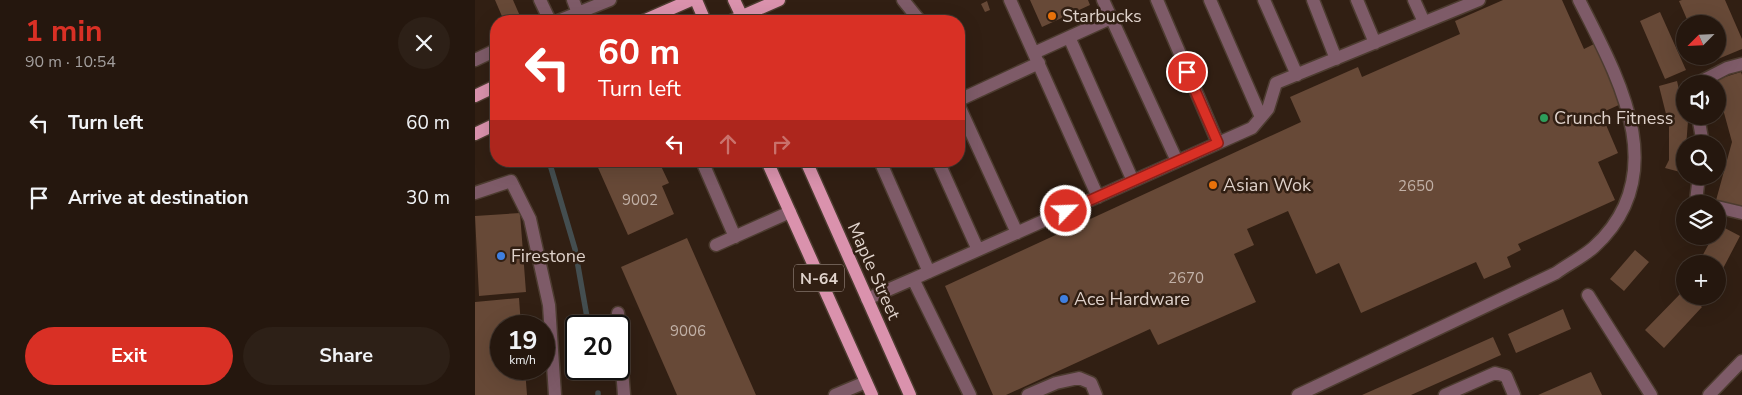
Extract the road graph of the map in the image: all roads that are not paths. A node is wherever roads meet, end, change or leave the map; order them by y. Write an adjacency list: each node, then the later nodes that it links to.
1 (540, 0): 20 (street)
2 (573, 0): 19 (street)
3 (610, 0): 19 (street)
4 (691, 0): 22 (main road)
5 (696, 0): 23 (main road)
6 (734, 0): 24 (main road)
7 (779, 0): 25 (main road)
8 (903, 0): 26 (street)
9 (1010, 0): 32 (street)
10 (1103, 0): 27 (street)
11 (1157, 0): 45 (street)
12 (1210, 0): 41 (street)
13 (1264, 0): 36 (street)
14 (1313, 0): 33 (street)
15 (1357, 0): 30 (street)
16 (1414, 0): 28 (street)
17 (1579, 0): 77 (street)
18 (1471, 1): 28 (street)
19 (579, 13): 21 (street)
20 (553, 15)
21 (574, 15)
22 (657, 15)
23 (702, 15)
24 (738, 15)
25 (749, 15)
26 (915, 15)
27 (1111, 18): 29 (street); 46 (street)
28 (1424, 22): 30 (street)
29 (1069, 37): 32 (street); 52 (street)
30 (1375, 43): 33 (street)
31 (490, 53): 34 (street)
32 (1036, 58): 40 (street); 54 (street)
33 (1336, 59): 36 (street)
34 (475, 60)
35 (1742, 64): 37 (street)
36 (1297, 75): 41 (street)
37 (1713, 75)
38 (490, 89): 39 (main road)
39 (475, 96)
40 (965, 97)
41 (1261, 117): 45 (street)
42 (965, 119): 58 (street)
43 (490, 127): 44 (main road)
44 (475, 134)
45 (1218, 143): 46 (street)
46 (1177, 162): 52 (street)
47 (705, 167): 59 (street)
48 (770, 167): 56 (main road, N-64)
49 (809, 167): 65 (main road, Maple Street / N-64)
50 (883, 167): 62 (street)
51 (941, 167): 61 (street)
52 (1133, 181): 54 (street)
53 (475, 193): 69 (street)
54 (1098, 197): 58 (street)
55 (1726, 209): 57 (street)
56 (790, 212): 59 (street); 68 (main road, N-64)
57 (1742, 213)
58 (1017, 233): 61 (street)
59 (735, 237): 60 (street)
60 (715, 245)
61 (978, 250): 62 (street)
62 (929, 272): 63 (street)
63 (913, 279): 65 (street); 74 (street)
64 (1588, 295): 80 (street)
65 (867, 299): 73 (main road, Maple Street / N-64)
66 (1742, 361): 81 (street)
67 (622, 380): 70 (street)
68 (866, 382): 71 (street); 72 (main road, N-64)
69 (555, 395)
70 (623, 395)
71 (835, 395)
72 (872, 395)
73 (910, 395)
74 (970, 395)
75 (1027, 395): 76 (street)
76 (1096, 395)
77 (1298, 395)
78 (1445, 395): 79 (street)
79 (1514, 395)
80 (1651, 395)
81 (1709, 395)

